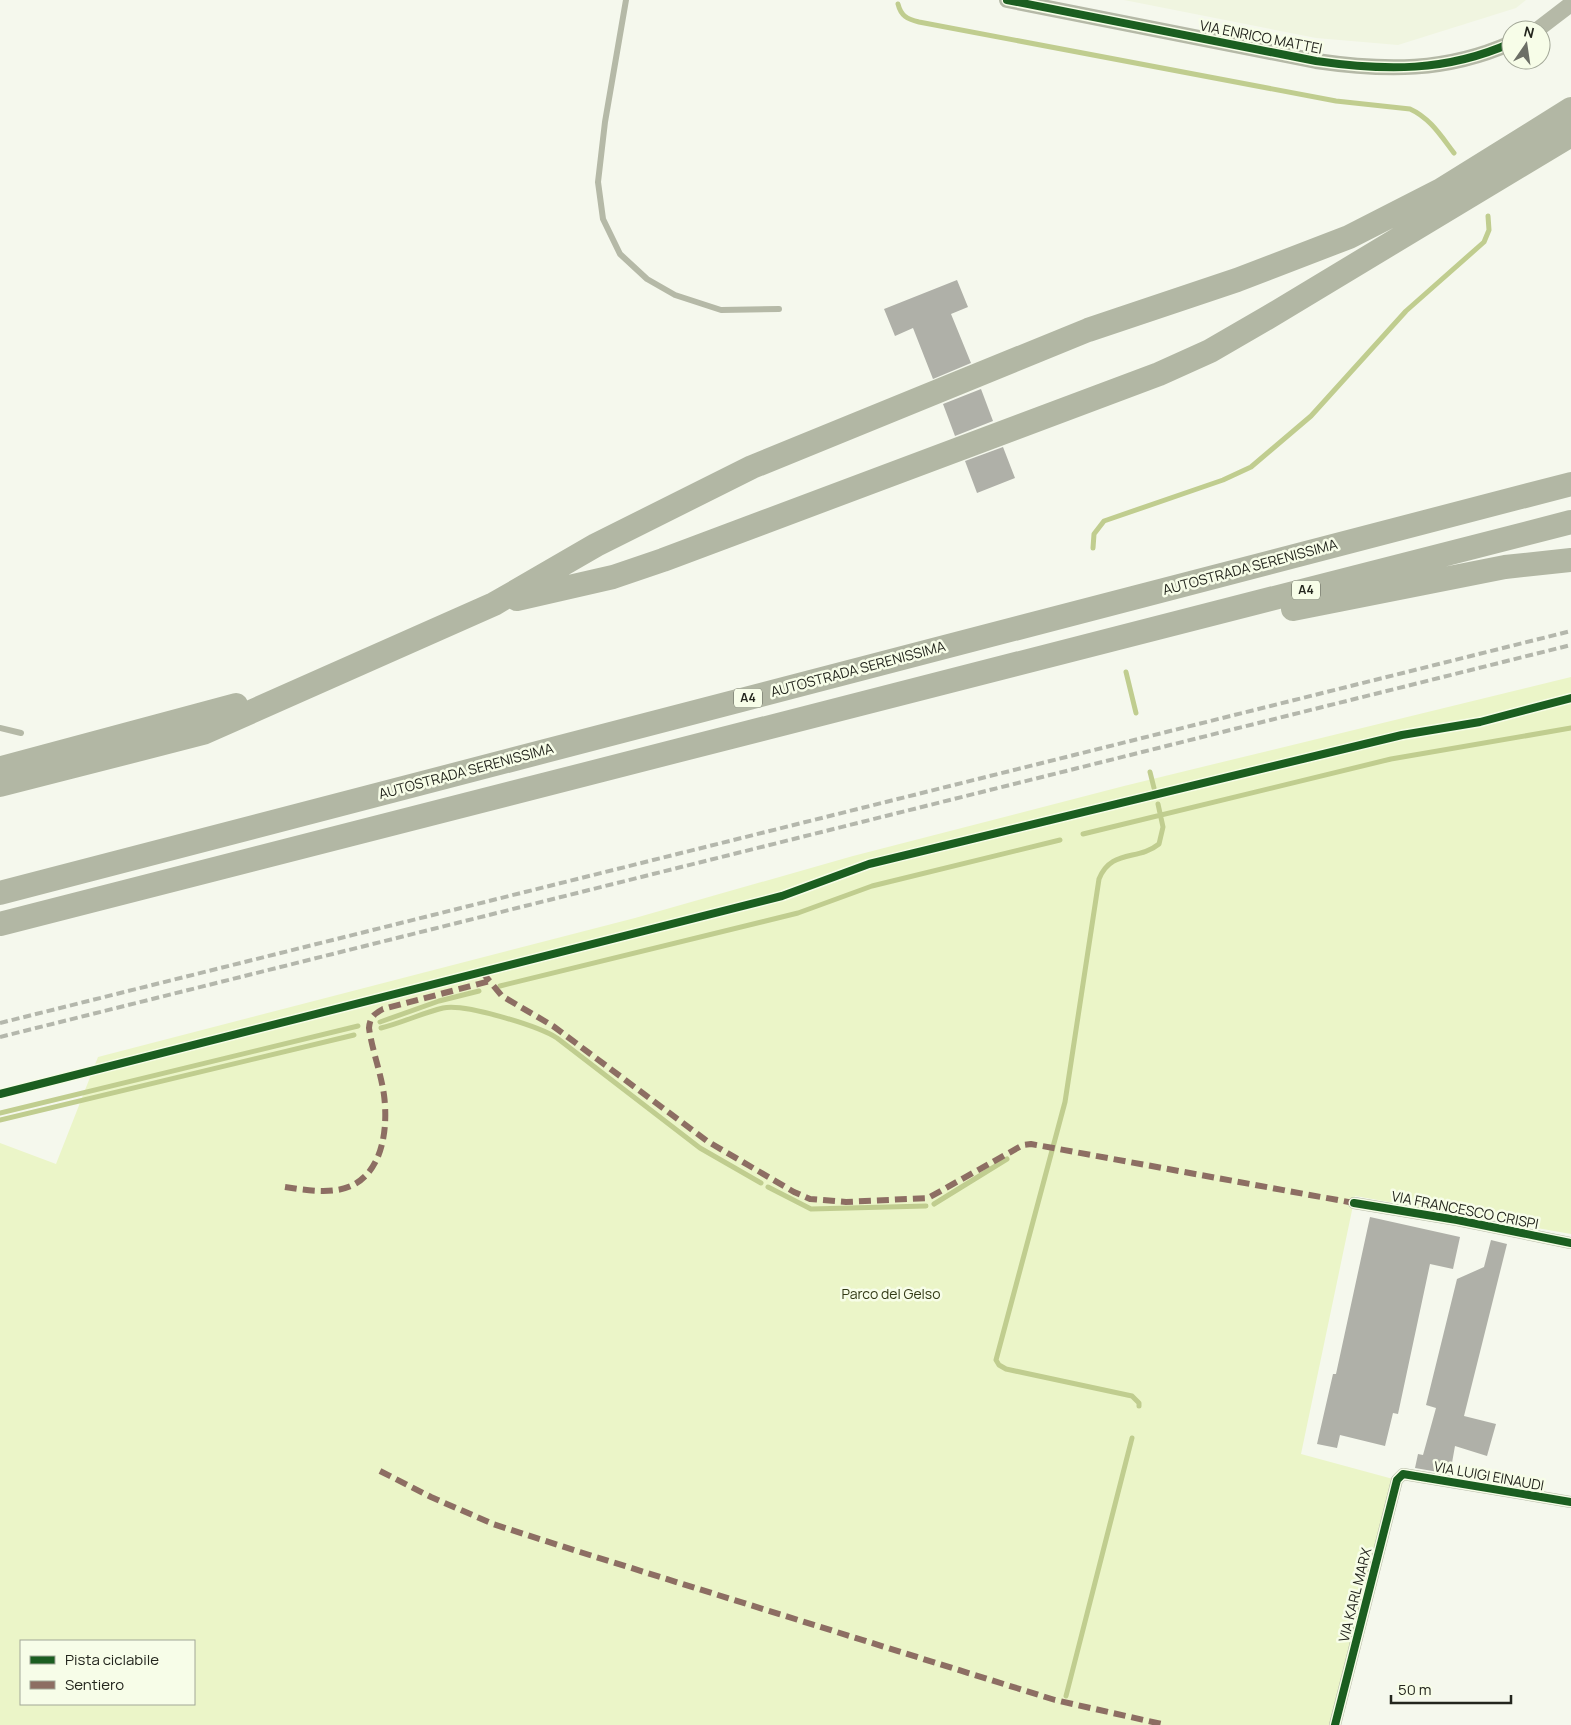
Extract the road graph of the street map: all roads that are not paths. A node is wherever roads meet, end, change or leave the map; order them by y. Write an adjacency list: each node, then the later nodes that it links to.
1 (626, 0): 8 (lane)
2 (1007, 0): 5 (street, VIA ENRICO MATTEI)
3 (1571, 4): 4 (street)
4 (1550, 20)
5 (1501, 46)
6 (1571, 109): 14 (highway)
7 (1571, 135): 14 (highway)
8 (779, 309)
9 (1571, 472): 11 (highway)
10 (1571, 484): 11 (highway, AUTOSTRADA SERENISSIMA / A4)
11 (1495, 503): 21 (highway, AUTOSTRADA SERENISSIMA / A4)
12 (1571, 522): 15 (highway, A4)
13 (1571, 560): 15 (highway)
14 (494, 604): 16 (highway)
15 (1042, 658): 22 (highway, A4)
16 (317, 682): 19 (highway); 20 (highway)
17 (0, 728): 18 (lane)
18 (21, 733)
19 (0, 768)
20 (0, 786)
21 (0, 893)
22 (0, 924)
23 (1354, 1203): 24 (street, VIA FRANCESCO CRISPI)
24 (1571, 1243)
25 (1403, 1474): 26 (street, VIA LUIGI EINAUDI); 27 (street, VIA KARL MARX)
26 (1571, 1502)
27 (1335, 1725)

